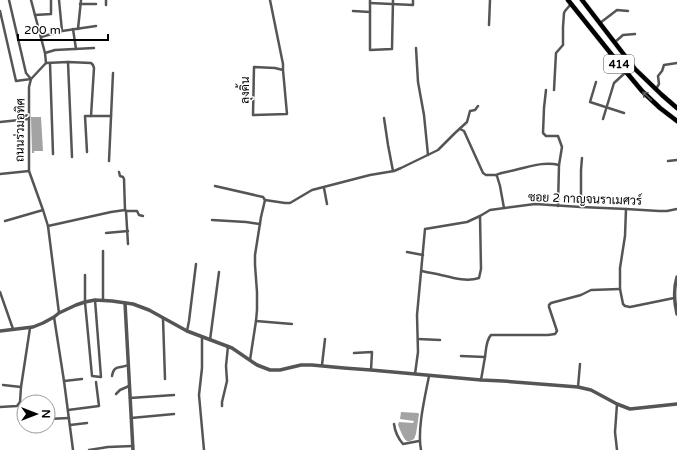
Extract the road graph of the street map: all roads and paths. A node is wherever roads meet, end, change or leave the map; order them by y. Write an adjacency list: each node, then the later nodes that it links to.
1 (9, 0): 43 (street)
2 (31, 0): 22 (street)
3 (51, 0): 22 (street)
4 (59, 0): 28 (street)
5 (81, 0): 14 (street)
6 (106, 0): 17 (street)
7 (270, 0): 40 (street, ลุงคิ้น)
8 (393, 0): 16 (street)
9 (413, 0): 16 (street)
10 (490, 0): 24 (street)
11 (582, 0): 23 (main road, 414)
12 (370, 2): 16 (street); 21 (street)
13 (569, 2): 41 (main road, 414); 47 (street)
14 (80, 4): 15 (street); 27 (street)
15 (96, 4)
16 (393, 4): 21 (street)
17 (106, 5)
18 (628, 10): 23 (street)
19 (0, 11): 43 (street)
20 (353, 11): 21 (street)
21 (370, 12)
22 (35, 15): 30 (street)
23 (600, 23): 31 (main road, 414)
24 (489, 25)
25 (96, 26): 27 (street)
26 (73, 29): 27 (street); 28 (street); 34 (street)
27 (78, 29)
28 (62, 31): 30 (street)
29 (635, 34): 31 (street)
30 (41, 37): 35 (street)
31 (615, 42): 45 (main road, 414)
32 (94, 48): 34 (street)
33 (416, 48): 62 (street)
34 (76, 49): 35 (street)
35 (45, 53): 37 (street)
36 (68, 62): 38 (street); 52 (street); 63 (street)
37 (46, 63): 38 (street); 43 (street)
38 (50, 63): 61 (street)
39 (677, 63): 45 (street)
40 (284, 70): 40 (street, ลุงคิ้น)
41 (626, 72): 49 (street); 57 (main road, 414, one-way to 41)
42 (113, 73): 53 (street)
43 (30, 79): 55 (street, ถนนร่วมอุทิศ)
44 (596, 82): 49 (street)
45 (656, 89): 50 (main road, 414)
46 (546, 90): 68 (street)
47 (554, 90)
48 (478, 106): 59 (street)
49 (607, 108): 51 (street); 56 (street)
50 (677, 108)
51 (624, 113)
52 (91, 116): 53 (street); 60 (street)
53 (111, 116): 66 (street)
54 (384, 118): 70 (street)
55 (29, 119): 58 (street); 69 (street, ถนนร่วมอุทิศ)
56 (603, 120)
57 (677, 121)
58 (0, 122)
59 (460, 129): 62 (street); 73 (street)
60 (87, 152)
61 (53, 154)
62 (428, 155): 70 (street)
63 (72, 157)
64 (582, 158): 80 (street)
65 (677, 160): 67 (street)
66 (109, 161)
67 (668, 161)
68 (559, 165): 73 (street); 78 (street)
69 (29, 171): 72 (street); 83 (street, ถนนร่วมอุทิศ)
70 (393, 171): 75 (street)
71 (119, 172): 84 (street)
72 (0, 174)
73 (496, 175): 79 (street)
74 (215, 186): 76 (street)
75 (324, 188): 76 (street); 77 (street)
76 (266, 200): 89 (street)
77 (327, 204)
78 (558, 206): 79 (street, ซอย 2 กาญจนราเมศวร์); 80 (street, ซอย 2 กาญจนราเมศวร์)
79 (504, 208): 86 (street, ซอย 2 กาญจนราเมศวร์)
80 (581, 208): 81 (street, ซอย 2 กาญจนราเมศวร์)
81 (626, 209): 82 (street, ซอย 2 กาญจนราเมศวร์); 102 (street)
82 (677, 209)
83 (43, 210): 88 (street); 90 (street, ถนนร่วมอุทิศ)
84 (126, 210): 85 (street); 90 (street); 91 (street)
85 (143, 216)
86 (480, 216): 96 (street, ซอย 2 กาญจนราเมศวร์); 98 (street)
87 (212, 220): 89 (street)
88 (5, 221)
89 (260, 224): 113 (street)
90 (48, 226): 109 (street, ถนนร่วมอุทิศ)
91 (128, 231): 92 (street); 93 (street)
92 (106, 233)
93 (128, 244)
94 (103, 250): 106 (street)
95 (407, 252): 96 (street)
96 (423, 255): 98 (street, ซอย 2 กาญจนราเมศวร์)
97 (196, 264): 118 (street)
98 (422, 271): 120 (street, ซอย 2 กาญจนราเมศวร์)
99 (219, 272): 121 (street)
100 (85, 275): 107 (street)
101 (677, 277): 104 (street)
102 (620, 289): 104 (street); 127 (street)
103 (0, 292): 116 (street)
104 (674, 298): 110 (street)
105 (94, 300): 106 (street); 107 (street); 107 (street)
106 (103, 300): 108 (street)
107 (85, 302): 109 (street)
108 (125, 302): 112 (street); 130 (street)
109 (59, 313): 111 (street)
110 (677, 314)
111 (54, 317): 115 (street); 139 (street)
112 (163, 318): 118 (street); 137 (street)
113 (256, 321): 114 (street); 128 (street)
114 (292, 324)
115 (30, 328): 116 (street); 143 (street)
116 (14, 329): 117 (street)
117 (0, 331)
118 (187, 331): 119 (street)
119 (202, 337): 121 (street); 165 (street)
120 (418, 339): 123 (street); 133 (street, ซอย 2 กาญจนราเมศวร์)
121 (210, 340): 124 (street)
122 (325, 340): 131 (street)
123 (440, 340)
124 (228, 346): 128 (street); 150 (street)
125 (354, 352): 132 (street)
126 (461, 356): 127 (street)
127 (485, 357): 138 (street)
128 (250, 361): 131 (street)
129 (580, 364): 144 (street)
130 (128, 365): 134 (street); 142 (street)
131 (322, 366): 132 (street)
132 (371, 370): 133 (street)
133 (415, 374): 135 (street)
134 (112, 376)
135 (429, 376): 138 (street); 160 (street)
136 (82, 379): 139 (street)
137 (164, 379)
138 (481, 380): 144 (street)
139 (64, 381): 152 (street)
140 (96, 382): 152 (street)
141 (3, 385): 143 (street)
142 (129, 386): 145 (street); 147 (street)
143 (21, 387): 151 (street)
144 (578, 387): 148 (street)
145 (116, 394)
146 (174, 395): 147 (street)
147 (130, 398): 155 (street)
148 (617, 404): 149 (street); 167 (street)
149 (677, 404)
150 (222, 406)
151 (0, 407)
152 (68, 410): 154 (street)
153 (174, 414): 155 (street)
154 (69, 418): 156 (street); 159 (street)
155 (131, 418): 161 (street)
156 (56, 419)
157 (87, 422): 159 (street)
158 (394, 424): 160 (street)
159 (70, 425): 163 (street)
160 (419, 441): 166 (street)
161 (133, 448): 162 (street)
162 (109, 449): 164 (street)
163 (73, 450)
164 (89, 450)
165 (204, 450)
166 (421, 450)
167 (617, 450)

